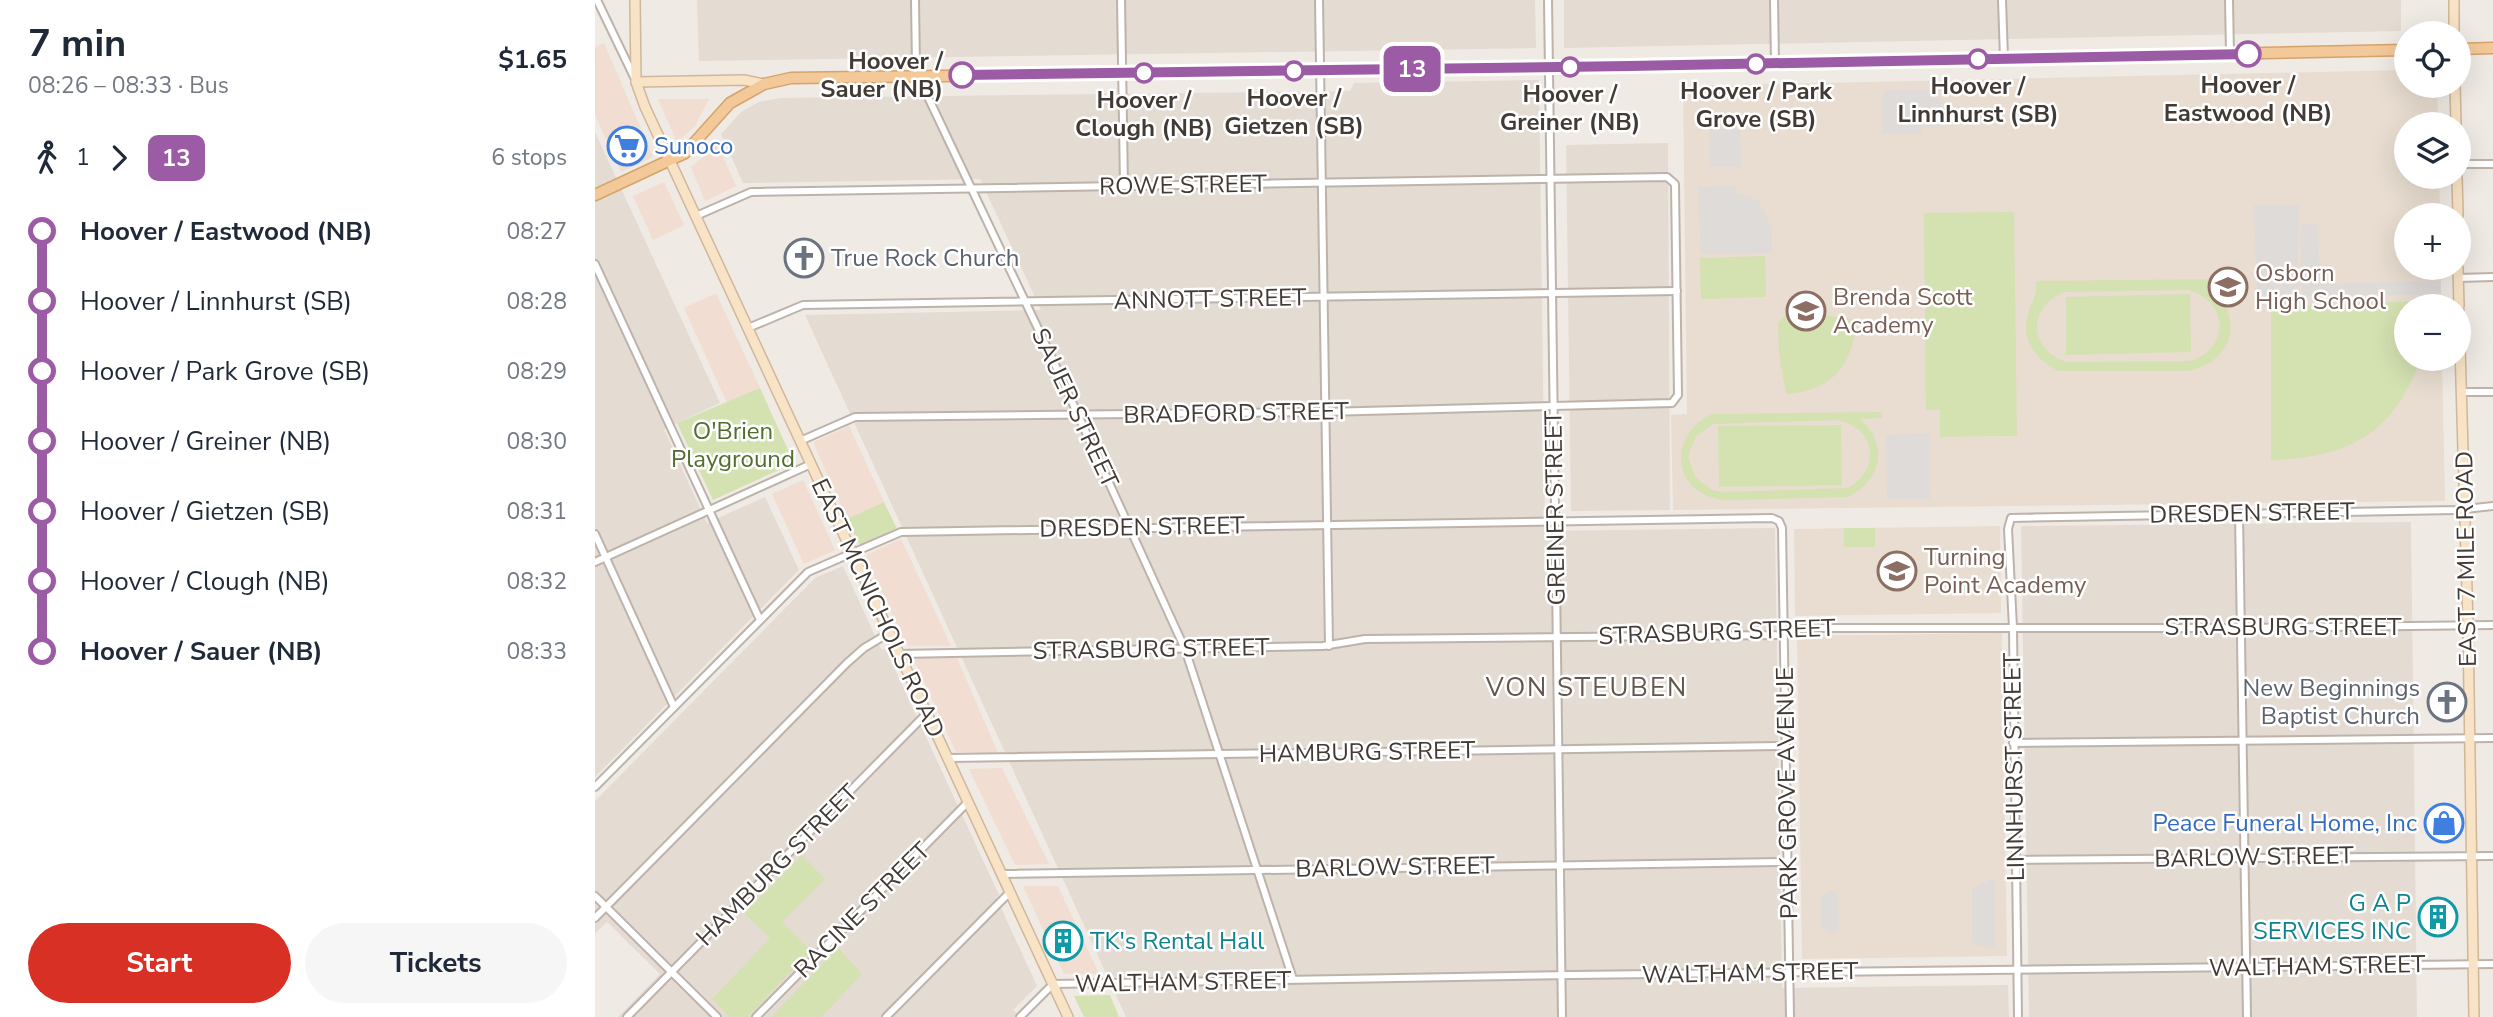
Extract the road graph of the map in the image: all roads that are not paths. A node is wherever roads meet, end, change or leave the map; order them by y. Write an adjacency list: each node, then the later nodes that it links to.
1 (597, 0): 22 (street)
2 (635, 0): 22 (street, EAST MCNICHOLS ROAD)
3 (915, 0): 21 (street, SAUER STREET)
4 (1121, 0): 20 (street)
5 (1319, 0): 19 (street)
6 (1548, 0): 18 (street, GREINER STREET)
7 (1774, 0): 17 (street)
8 (2002, 0): 16 (street)
9 (2229, 0): 15 (street)
10 (2454, 0): 11 (street)
11 (2454, 21)
12 (2493, 48): 13 (main road)
13 (2471, 49)
14 (2394, 50): 15 (main road)
15 (2230, 54): 16 (main road)
16 (2004, 58): 17 (main road)
17 (1775, 63): 18 (main road)
18 (1549, 68): 19 (main road); 27 (street, GREINER STREET)
19 (1320, 71): 20 (main road); 28 (street)
20 (1122, 73): 21 (main road); 29 (street)
21 (918, 76): 23 (main road); 30 (street, SAUER STREET)
22 (636, 82): 23 (street); 24 (street, EAST MCNICHOLS ROAD)
23 (764, 84): 24 (main road)
24 (670, 160): 31 (main road); 32 (street, EAST MCNICHOLS ROAD)
25 (2471, 164): 26 (street)
26 (2493, 164)
27 (1551, 179): 28 (street, ROWE STREET); 36 (street, ROWE STREET); 37 (street, GREINER STREET)
28 (1322, 183): 29 (street, ROWE STREET); 38 (street)
29 (1123, 186): 30 (street, ROWE STREET)
30 (973, 188): 32 (street, ROWE STREET); 39 (street, SAUER STREET)
31 (595, 195)
32 (696, 216): 40 (street, EAST MCNICHOLS ROAD)
33 (595, 264): 51 (street)
34 (2471, 274): 35 (street)
35 (2493, 277)
36 (1677, 291): 37 (street, ANNOTT STREET); 44 (street, BRADFORD STREET)
37 (1552, 294): 38 (street, ANNOTT STREET); 44 (street, GREINER STREET)
38 (1323, 298): 39 (street, ANNOTT STREET); 45 (street)
39 (1025, 301): 40 (street, ANNOTT STREET); 46 (street, SAUER STREET)
40 (748, 328): 47 (street, EAST MCNICHOLS ROAD)
41 (2461, 371): 43 (street, EAST 7 MILE ROAD)
42 (2493, 392): 43 (street)
43 (2462, 393): 50 (street, EAST 7 MILE ROAD)
44 (1553, 406): 45 (street, BRADFORD STREET); 54 (street, GREINER STREET)
45 (1324, 412): 46 (street, BRADFORD STREET); 55 (street)
46 (1078, 415): 47 (street, BRADFORD STREET); 56 (street, SAUER STREET)
47 (800, 441): 48 (street, EAST MCNICHOLS ROAD)
48 (811, 464): 51 (street); 59 (street, EAST MCNICHOLS ROAD)
49 (2493, 506): 50 (street, DRESDEN STREET)
50 (2466, 508): 52 (street, DRESDEN STREET); 63 (street, EAST 7 MILE ROAD)
51 (709, 510): 60 (street); 62 (street)
52 (2239, 513): 53 (street, DRESDEN STREET); 66 (street)
53 (2011, 518): 65 (street, LINNHURST STREET)
54 (1555, 520): 55 (street, DRESDEN STREET); 57 (street, DRESDEN STREET); 69 (street, GREINER STREET)
55 (1326, 524): 56 (street, DRESDEN STREET); 70 (street)
56 (1130, 527): 59 (street, DRESDEN STREET); 71 (street, SAUER STREET)
57 (1782, 528): 67 (street, PARK GROVE AVENUE)
58 (595, 534): 60 (street)
59 (852, 553): 62 (street, DRESDEN STREET); 68 (street, EAST MCNICHOLS ROAD)
60 (605, 557): 61 (street); 73 (street)
61 (595, 562)
62 (760, 620): 73 (street, DRESDEN STREET)
63 (2468, 625): 64 (street, STRASBURG STREET); 66 (street, STRASBURG STREET); 75 (street, EAST 7 MILE ROAD)
64 (2493, 625)
65 (2013, 628): 66 (street, STRASBURG STREET); 67 (street, STRASBURG STREET); 78 (street, LINNHURST STREET)
66 (2241, 628): 77 (street)
67 (1784, 631): 69 (street, STRASBURG STREET); 79 (street, PARK GROVE AVENUE)
68 (889, 633): 72 (street, EAST MCNICHOLS ROAD); 95 (street)
69 (1558, 636): 70 (street, STRASBURG STREET); 80 (street, GREINER STREET)
70 (1329, 646): 71 (street, STRASBURG STREET)
71 (1185, 649): 72 (street, STRASBURG STREET); 81 (street, SAUER STREET)
72 (899, 653): 74 (street, EAST MCNICHOLS ROAD)
73 (674, 707): 83 (street, DRESDEN STREET)
74 (927, 713): 82 (street, EAST MCNICHOLS ROAD); 101 (street, HAMBURG STREET)
75 (2469, 738): 76 (street); 77 (street); 85 (street, EAST 7 MILE ROAD)
76 (2493, 738)
77 (2242, 741): 78 (street); 87 (street)
78 (2013, 743): 88 (street, LINNHURST STREET)
79 (1786, 746): 80 (street, HAMBURG STREET); 89 (street, PARK GROVE AVENUE)
80 (1558, 749): 81 (street, HAMBURG STREET); 90 (street, GREINER STREET)
81 (1218, 754): 82 (street, HAMBURG STREET); 91 (street, SAUER STREET)
82 (948, 758): 84 (street, EAST MCNICHOLS ROAD)
83 (595, 787)
84 (968, 802): 92 (street, EAST MCNICHOLS ROAD); 108 (street, RACINE STREET)
85 (2472, 856): 86 (street, BARLOW STREET); 87 (street, BARLOW STREET); 98 (street, EAST 7 MILE ROAD)
86 (2493, 856)
87 (2243, 857): 88 (street, BARLOW STREET); 99 (street)
88 (2014, 859): 100 (street, LINNHURST STREET)
89 (1788, 862): 90 (street, BARLOW STREET); 102 (street, PARK GROVE AVENUE)
90 (1560, 865): 91 (street, BARLOW STREET); 103 (street, GREINER STREET)
91 (1256, 870): 92 (street, BARLOW STREET); 104 (street, SAUER STREET)
92 (1001, 874): 93 (street, EAST MCNICHOLS ROAD)
93 (1010, 891): 105 (street, EAST MCNICHOLS ROAD); 109 (street)
94 (595, 896): 95 (street)
95 (606, 907): 96 (street); 101 (street)
96 (595, 918)
97 (2493, 964): 98 (street, WALTHAM STREET)
98 (2473, 965): 99 (street, WALTHAM STREET); 116 (street, EAST 7 MILE ROAD)
99 (2246, 967): 100 (street, WALTHAM STREET); 115 (street)
100 (2017, 970): 102 (street, WALTHAM STREET); 114 (street, LINNHURST STREET)
101 (671, 972): 106 (street, HAMBURG STREET); 107 (street)
102 (1790, 972): 103 (street, WALTHAM STREET); 113 (street, PARK GROVE AVENUE)
103 (1561, 975): 104 (street, WALTHAM STREET); 112 (street, GREINER STREET)
104 (1293, 979): 105 (street, WALTHAM STREET)
105 (1053, 984): 110 (street, WALTHAM STREET); 111 (street, EAST MCNICHOLS ROAD)
106 (627, 1017)
107 (717, 1017)
108 (756, 1017)
109 (886, 1017)
110 (1020, 1017)
111 (1068, 1017)
112 (1562, 1017)
113 (1790, 1017)
114 (2018, 1017)
115 (2246, 1017)
116 (2474, 1017)

